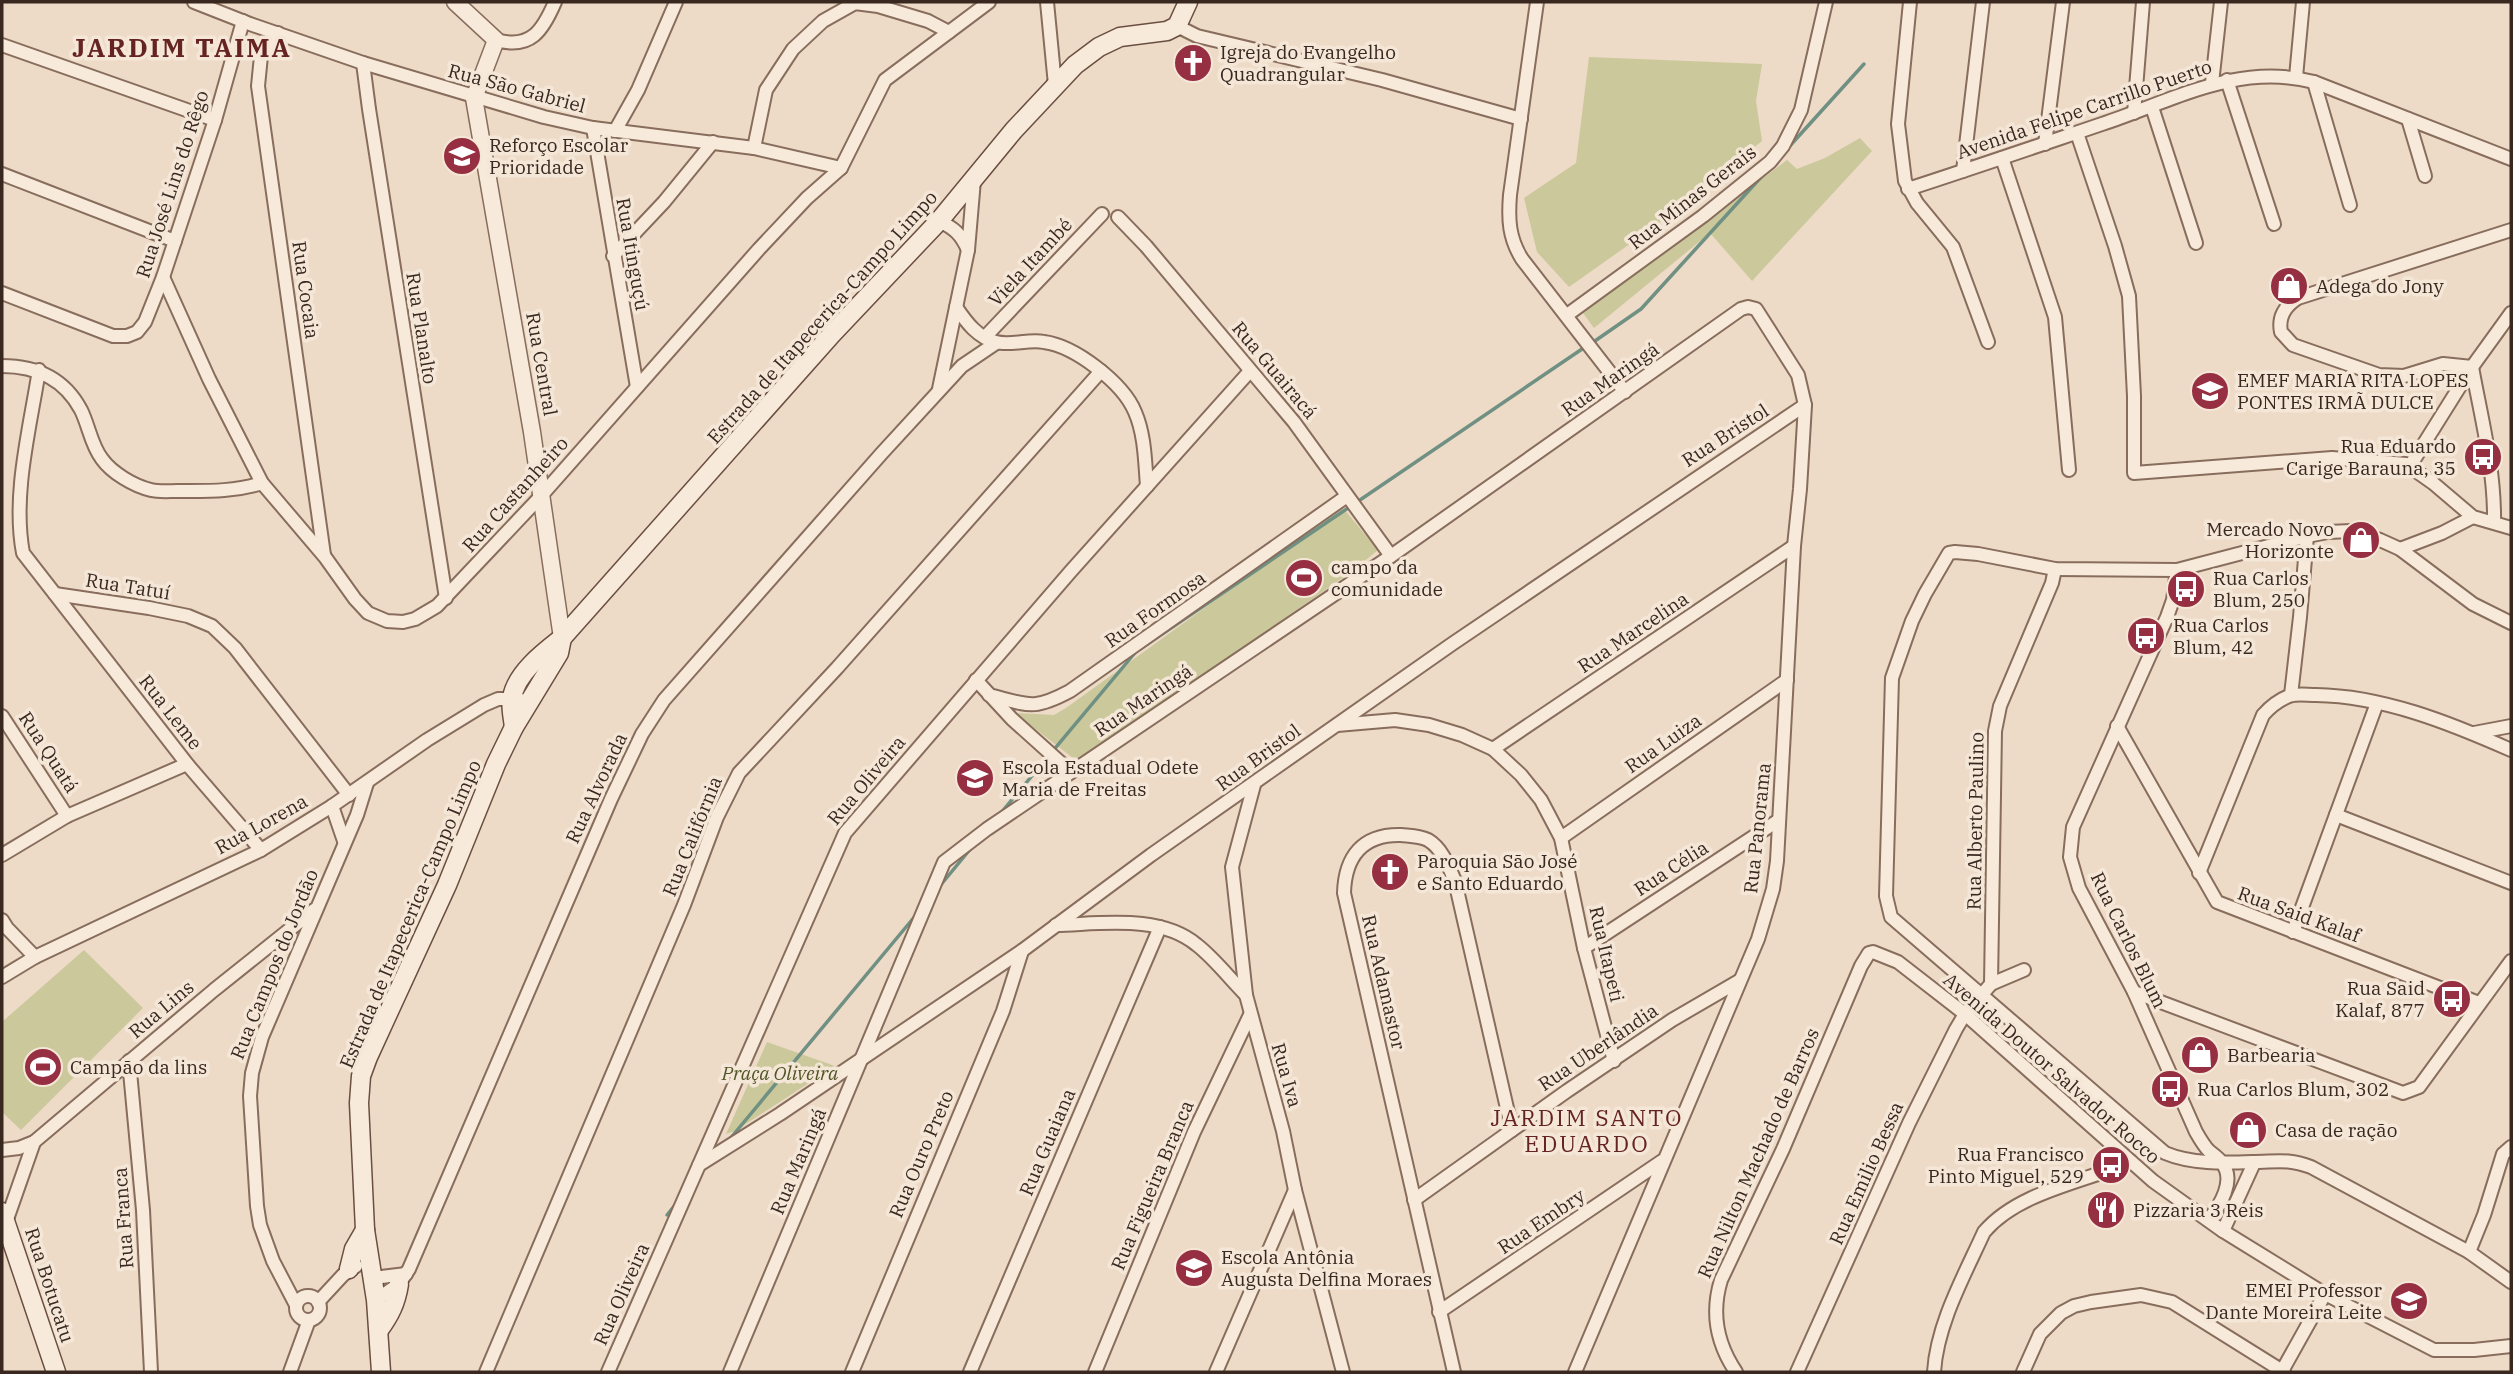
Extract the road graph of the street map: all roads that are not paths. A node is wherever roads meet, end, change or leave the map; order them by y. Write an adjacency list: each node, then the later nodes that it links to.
1 (194, 2): 17 (street, Rua São Gabriel)
2 (455, 2): 21 (street)
3 (555, 2): 21 (street)
4 (676, 2): 36 (street)
5 (855, 2): 19 (street); 40 (street)
6 (989, 2): 19 (street, Rua Castanheiro)
7 (1047, 2): 28 (street)
8 (1188, 2): 18 (main road)
9 (1537, 2): 32 (street)
10 (1826, 2): 64 (street, Rua Minas Gerais)
11 (1910, 2): 48 (street)
12 (1983, 2): 44 (street)
13 (2063, 2): 39 (street)
14 (2143, 2): 31 (street)
15 (2221, 2): 27 (street)
16 (2303, 2): 24 (street)
17 (243, 21): 20 (street, Rua São Gabriel); 33 (street, Rua José Lins do Rêgo)
18 (1177, 26): 28 (main road, Estrada de Itapecerica-Campo Limpo); 32 (street)
19 (948, 32): 43 (street, Rua Castanheiro)
20 (278, 33): 23 (street, Rua São Gabriel); 89 (street, Rua Cocaia)
21 (496, 40): 29 (street)
22 (2, 45): 33 (street)
23 (363, 63): 29 (street, Rua São Gabriel); 93 (street, Rua Planalto)
24 (2296, 77): 25 (street, Avenida Felipe Carrillo Puerto); 26 (street, Avenida Felipe Carrillo Puerto)
25 (2227, 80): 27 (street, Avenida Felipe Carrillo Puerto); 53 (street)
26 (2314, 82): 34 (street, Avenida Felipe Carrillo Puerto); 49 (street)
27 (2212, 83): 30 (street, Avenida Felipe Carrillo Puerto)
28 (1055, 85): 47 (main road, Estrada de Itapecerica-Campo Limpo)
29 (474, 97): 35 (street, Rua São Gabriel); 80 (street, Rua Central)
30 (2152, 107): 31 (street, Avenida Felipe Carrillo Puerto); 56 (street)
31 (2134, 113): 37 (street, Avenida Felipe Carrillo Puerto)
32 (1521, 119): 64 (street)
33 (215, 120): 55 (street, Rua José Lins do Rêgo)
34 (2409, 120): 42 (street, Avenida Felipe Carrillo Puerto); 46 (street)
35 (593, 128): 36 (street, Rua São Gabriel); 58 (street, Rua Itinguçú)
36 (615, 131): 38 (street, Rua São Gabriel)
37 (2077, 133): 39 (street, Avenida Felipe Carrillo Puerto); 76 (street)
38 (713, 142): 40 (street, Rua São Gabriel); 58 (street)
39 (2045, 144): 41 (street, Avenida Felipe Carrillo Puerto)
40 (754, 148): 43 (street, Rua São Gabriel)
41 (2002, 158): 44 (street, Avenida Felipe Carrillo Puerto); 77 (street)
42 (2511, 159)
43 (841, 168): 72 (street, Rua Castanheiro)
44 (1963, 171): 48 (street, Avenida Felipe Carrillo Puerto)
45 (2, 174): 55 (street)
46 (2425, 176)
47 (974, 179): 52 (main road, Estrada de Itapecerica-Campo Limpo); 57 (street, Rua Alvorada)
48 (1908, 189): 66 (street)
49 (2350, 205)
50 (1102, 214): 65 (street, Viela Itambé)
51 (1118, 217): 71 (street, Rua Guairacá)
52 (939, 221): 57 (street); 95 (main road, Estrada de Itapecerica-Campo Limpo)
53 (2274, 224)
54 (2511, 230): 68 (street)
55 (175, 240): 59 (street, Rua José Lins do Rêgo)
56 (2196, 243)
57 (968, 250): 61 (street, Rua Alvorada)
58 (614, 256): 72 (street, Rua Itinguçú)
59 (163, 277): 60 (street, Rua José Lins do Rêgo); 78 (street, Rua Castanheiro)
60 (2, 293)
61 (956, 307): 65 (street); 73 (street, Rua Alvorada)
62 (1752, 307): 74 (street, Rua Maringá); 75 (street, Rua Panorama)
63 (2511, 313): 68 (street)
64 (1567, 315): 74 (street)
65 (991, 340): 70 (street); 73 (street, Rua Alvorada)
66 (1988, 342)
67 (2, 366): 69 (street)
68 (2472, 367): 76 (street); 83 (street)
69 (39, 370): 78 (street); 92 (street)
70 (1101, 371): 79 (street); 182 (street, Rua Califórnia)
71 (1250, 371): 79 (street, Rua Oliveira); 81 (street, Rua Guairacá)
72 (637, 387): 80 (street, Rua Castanheiro)
73 (938, 392): 167 (street, Rua Alvorada)
74 (1625, 392): 88 (street, Rua Maringá)
75 (1805, 405): 86 (street, Rua Panorama); 104 (street, Rua Bristol)
76 (2410, 466): 82 (street)
77 (2069, 470)
78 (262, 483): 89 (street, Rua Castanheiro)
79 (1147, 486): 96 (street, Rua Oliveira)
80 (541, 496): 93 (street, Rua Castanheiro); 95 (street, Rua Central)
81 (1347, 496): 88 (street, Rua Guairacá); 98 (street, Rua Formosa)
82 (2473, 517): 83 (street); 87 (street)
83 (2494, 522): 84 (street)
84 (2511, 528)
85 (2307, 536): 87 (street); 91 (street); 99 (street)
86 (1794, 546): 97 (street, Rua Panorama); 109 (street, Rua Marcelina)
87 (2400, 549): 94 (street)
88 (1391, 556): 112 (street, Rua Maringá)
89 (325, 557): 93 (street, Rua Castanheiro)
90 (2055, 569): 91 (street); 139 (street, Rua Alberto Paulino); 142 (street, Avenida Doutor Salvador Rocco)
91 (2177, 570): 105 (street, Rua Carlos Blum)
92 (55, 594): 111 (street, Rua Leme); 115 (street, Rua Tatuí)
93 (446, 597)
94 (2511, 623)
95 (562, 638): 100 (main road, Estrada de Itapecerica-Campo Limpo); 101 (main road, Estrada de Itapecerica-Campo Limpo)
96 (976, 680): 98 (street); 157 (street, Rua Oliveira)
97 (1787, 680): 119 (street, Rua Panorama); 120 (street, Rua Luiza)
98 (989, 695): 112 (street)
99 (2291, 695): 102 (street); 124 (street)
100 (512, 698): 101 (street, Rua Lorena); 107 (main road, Estrada de Itapecerica-Campo Limpo); 113 (street, Rua Lorena)
101 (530, 700): 107 (main road, Estrada de Itapecerica-Campo Limpo)
102 (2377, 703): 108 (street); 117 (street)
103 (2, 716): 118 (street, Rua Quatá)
104 (1335, 725): 109 (street, Rua Itapeti); 114 (street, Rua Bristol)
105 (2117, 726): 124 (street, Rua Said Kalaf); 140 (street, Rua Carlos Blum)
106 (2511, 726): 108 (street)
107 (514, 727): 162 (main road, Estrada de Itapecerica-Campo Limpo)
108 (2474, 733): 110 (street)
109 (1493, 750): 120 (street, Rua Itapeti)
110 (2511, 750)
111 (187, 764): 118 (street); 122 (street, Rua Leme)
112 (1071, 772): 146 (street, Rua Maringá)
113 (367, 783): 115 (street, Rua Lorena); 121 (street, Rua Campos do Jordão)
114 (1254, 785): 128 (street, Rua Bristol); 141 (street, Rua Iva)
115 (349, 795): 116 (street, Rua Lorena)
116 (332, 806): 121 (street); 122 (street, Rua Lorena)
117 (2336, 815): 125 (street); 130 (street)
118 (67, 817): 123 (street, Rua Quatá)
119 (1779, 820): 131 (street, Rua Célia); 138 (street, Rua Panorama)
120 (1561, 838): 131 (street, Rua Itapeti)
121 (344, 841): 126 (street, Rua Campos do Jordão)
122 (261, 850): 134 (street, Rua Lorena)
123 (2, 855)
124 (2199, 873): 130 (street, Rua Said Kalaf)
125 (2511, 883)
126 (315, 910): 147 (street, Rua Lins); 172 (street, Rua Campos do Jordão)
127 (2, 920): 134 (street)
128 (1055, 925): 129 (street); 132 (street, Rua Bristol)
129 (1160, 927): 141 (street); 186 (street, Rua Guaiana)
130 (2293, 932): 143 (street, Rua Said Kalaf)
131 (1584, 948): 148 (street, Rua Itapeti)
132 (1023, 950): 146 (street, Rua Bristol); 185 (street, Rua Ouro Preto)
133 (1869, 953): 145 (street, Avenida Doutor Salvador Rocco); 191 (street, Rua Nilton Machado de Barros)
134 (35, 957): 137 (street, Rua Lorena)
135 (2511, 961): 143 (street)
136 (2024, 970): 139 (street)
137 (2, 977)
138 (1739, 981): 148 (street, Rua Uberlândia); 153 (street, Rua Panorama)
139 (1991, 984): 142 (street)
140 (2134, 992): 143 (street); 154 (street, Rua Carlos Blum)
141 (1246, 995): 144 (street, Rua Iva)
142 (1981, 996): 145 (street, Rua Emilio Bessa); 154 (street, Avenida Doutor Salvador Rocco)
143 (2479, 1003)
144 (1250, 1014): 158 (street, Rua Iva); 187 (street, Rua Figueira Branca)
145 (1965, 1014): 155 (street, Avenida Doutor Salvador Rocco); 192 (street, Rua Emilio Bessa)
146 (862, 1058): 157 (street, Rua Bristol); 184 (street, Rua Maringá)
147 (129, 1061): 150 (street, Rua Lins); 179 (street, Rua Franca)
148 (1614, 1061): 149 (street, Rua Uberlândia)
149 (1512, 1130): 159 (street, Rua Uberlândia); 159 (street, Rua Adamastor)
150 (34, 1142): 152 (street, Rua Lins); 160 (street)
151 (2511, 1147): 164 (street)
152 (2, 1150)
153 (1663, 1160): 173 (street, Rua Embry); 190 (street, Rua Panorama)
154 (2222, 1161): 156 (street, Avenida Doutor Salvador Rocco); 161 (street)
155 (2131, 1162): 161 (street, Avenida Doutor Salvador Rocco); 193 (street)
156 (2254, 1163): 163 (street); 164 (street, Avenida Doutor Salvador Rocco)
157 (699, 1165): 183 (street, Rua Oliveira)
158 (1295, 1190): 177 (street, Rua Iva); 188 (street)
159 (1414, 1200): 173 (street, Rua Adamastor)
160 (4, 1217): 178 (main road, Rua Botucatu)
161 (2208, 1220): 163 (street, Avenida Doutor Salvador Rocco)
162 (365, 1230): 165 (main road, Estrada de Itapecerica-Campo Limpo); 166 (main road)
163 (2223, 1231): 169 (street, Avenida Doutor Salvador Rocco)
164 (2469, 1252): 168 (street, Avenida Doutor Salvador Rocco)
165 (372, 1271): 166 (street); 167 (street); 170 (main road, Estrada de Itapecerica-Campo Limpo)
166 (346, 1272): 171 (street)
167 (402, 1279): 170 (street, Rua Alvorada); 175 (main road)
168 (2511, 1282)
169 (2325, 1294): 176 (street, Avenida Doutor Salvador Rocco); 195 (street)
170 (376, 1300): 175 (main road, Estrada de Itapecerica-Campo Limpo)
171 (318, 1302): 172 (street); 174 (street)
172 (296, 1304): 174 (street)
173 (1439, 1312): 189 (street, Rua Adamastor)
174 (309, 1320): 180 (street)
175 (379, 1330): 181 (main road, Estrada de Itapecerica-Campo Limpo)
176 (2511, 1346)
177 (1340, 1368)
178 (56, 1372)
179 (151, 1372)
180 (290, 1372)
181 (381, 1372)
182 (486, 1372)
183 (608, 1372)
184 (730, 1372)
185 (852, 1372)
186 (970, 1372)
187 (1095, 1372)
188 (1216, 1372)
189 (1454, 1372)
190 (1575, 1372)
191 (1736, 1372)
192 (1797, 1372)
193 (1934, 1372)
194 (2023, 1372): 195 (street)
195 (2283, 1372)

